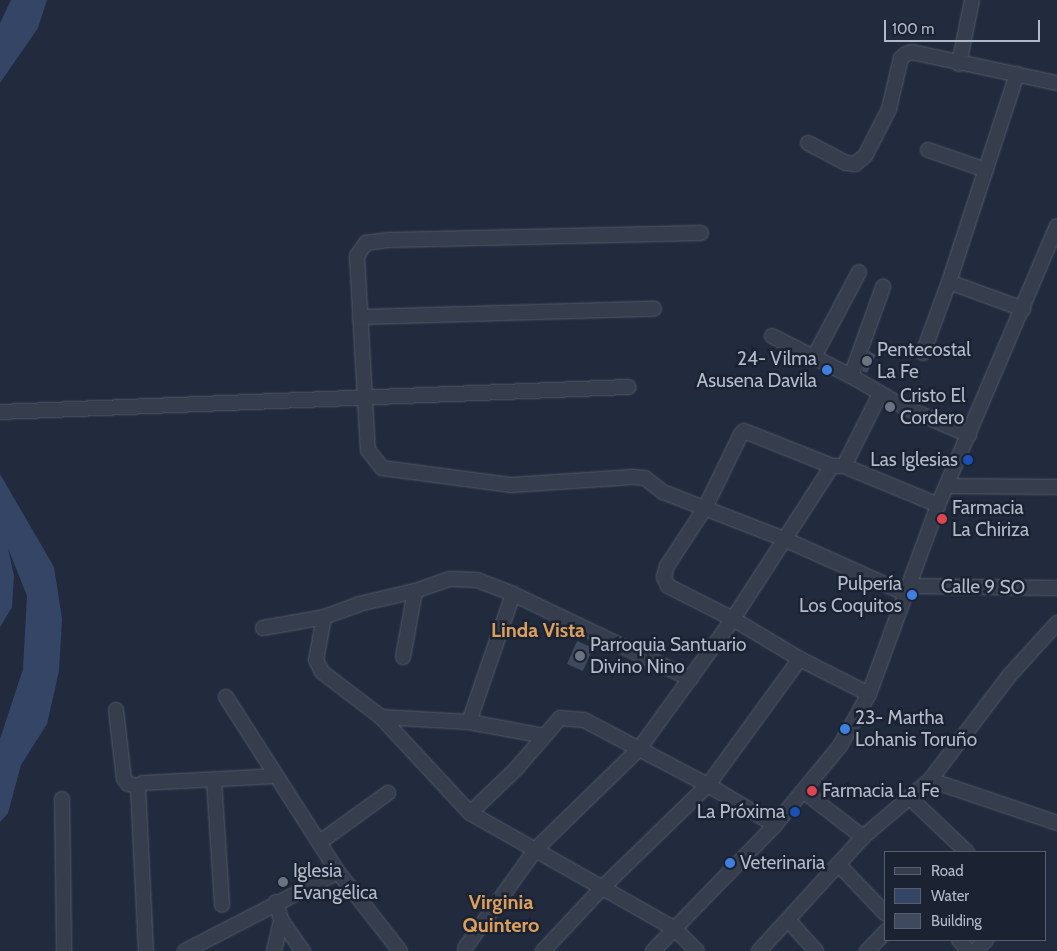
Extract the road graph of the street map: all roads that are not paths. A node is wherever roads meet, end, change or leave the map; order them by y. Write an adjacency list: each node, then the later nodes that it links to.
1 (972, 0): 2 (street)
2 (959, 64): 3 (street); 5 (street)
3 (1017, 74): 4 (street); 7 (street)
4 (1057, 83)
5 (808, 143)
6 (928, 150): 7 (street)
7 (986, 170): 11 (street)
8 (1057, 226): 13 (street)
9 (701, 233): 15 (street)
10 (859, 272): 18 (street)
11 (950, 282): 13 (street); 17 (street)
12 (883, 287): 19 (street)
13 (1023, 308): 24 (street)
14 (654, 309): 15 (street)
15 (360, 317): 22 (street)
16 (772, 336): 18 (street)
17 (923, 353)
18 (814, 357): 19 (street)
19 (851, 376): 21 (street)
20 (629, 387): 22 (street)
21 (880, 394): 24 (street); 25 (street)
22 (366, 399): 23 (street); 29 (street)
23 (0, 412)
24 (969, 435): 26 (street)
25 (838, 466): 28 (street); 29 (street); 30 (street)
26 (947, 486): 27 (street); 28 (street)
27 (1057, 487)
28 (938, 505): 32 (street)
29 (705, 508): 30 (street); 36 (street)
30 (784, 539): 32 (street); 36 (street)
31 (1057, 588): 32 (street, Calle 9 SO)
32 (907, 590): 42 (street)
33 (416, 591): 34 (street); 35 (street); 39 (street)
34 (513, 594): 41 (street); 46 (street)
35 (324, 617): 38 (street); 45 (street)
36 (733, 619): 40 (street); 41 (street)
37 (1057, 624): 51 (street)
38 (263, 628)
39 (403, 657)
40 (800, 660): 42 (street); 52 (street)
41 (691, 679): 48 (street)
42 (869, 694): 54 (street)
43 (226, 697): 49 (street)
44 (116, 710): 53 (street)
45 (381, 717): 46 (street); 58 (street)
46 (469, 722): 47 (street)
47 (544, 736): 48 (street); 58 (street)
48 (639, 749): 52 (street); 63 (street)
49 (275, 776): 50 (street); 62 (street)
50 (214, 780): 53 (street); 69 (street)
51 (930, 780): 56 (street); 59 (street)
52 (708, 785): 60 (street); 67 (street)
53 (138, 786): 79 (street)
54 (803, 791): 60 (street); 61 (street)
55 (388, 793): 62 (street)
56 (909, 797): 61 (street); 64 (street)
57 (62, 799): 78 (street)
58 (470, 813): 63 (street)
59 (1057, 824)
60 (775, 826): 73 (street)
61 (863, 837): 65 (street)
62 (320, 842): 66 (street)
63 (536, 849): 67 (street); 77 (street)
64 (963, 851)
65 (838, 864): 70 (street); 72 (street)
66 (338, 872): 68 (street); 83 (street)
67 (602, 888): 73 (street); 84 (street)
68 (276, 902): 71 (street); 80 (street)
69 (222, 905)
70 (884, 912)
71 (281, 920): 81 (street); 82 (street)
72 (788, 920): 87 (street); 88 (street)
73 (675, 929): 85 (street); 86 (street)
74 (884, 933): 89 (street)
75 (960, 941): 90 (street)
76 (985, 941): 91 (street)
77 (465, 948)
78 (64, 951)
79 (146, 951)
80 (185, 951)
81 (274, 951)
82 (303, 951)
83 (400, 951)
84 (543, 951)
85 (653, 951)
86 (697, 951)
87 (760, 951)
88 (816, 951)
89 (867, 951)
90 (969, 951)
91 (975, 951)

